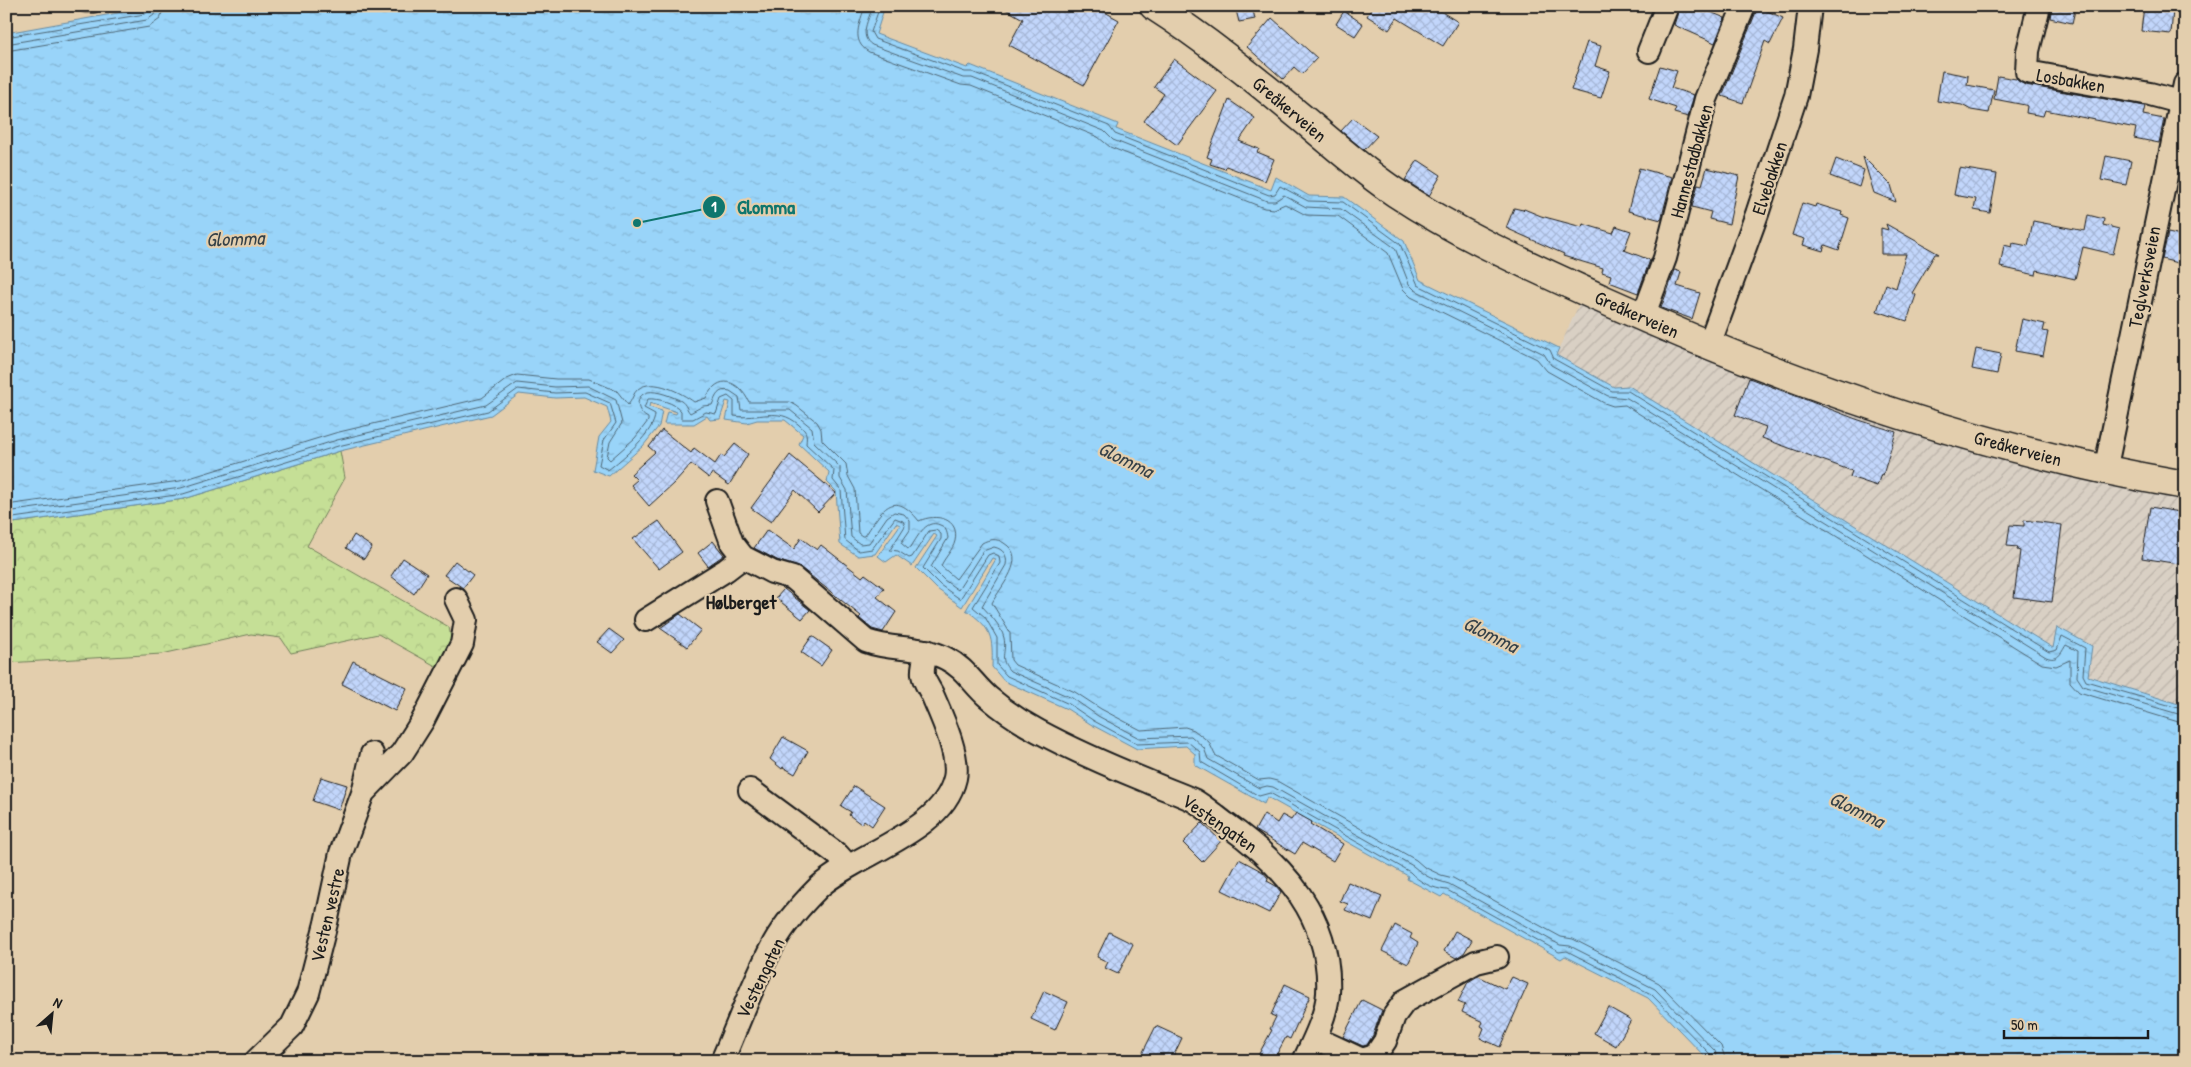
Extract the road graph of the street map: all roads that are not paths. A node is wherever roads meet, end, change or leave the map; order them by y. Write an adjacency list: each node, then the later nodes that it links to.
1 (85, 6): 2 (lane)
2 (94, 6)
3 (1154, 6): 10 (main road, Greåkerveien)
4 (1667, 6): 8 (street)
5 (1744, 6): 10 (street, Hannestadbakken)
6 (1810, 6): 11 (street, Elvebakken)
7 (2038, 6): 9 (street, Losbakken)
8 (1649, 51)
9 (2183, 93): 12 (street, Teglverksveien)
10 (1642, 317): 11 (main road, Greåkerveien)
11 (1709, 346): 12 (main road, Greåkerveien)
12 (2106, 471): 13 (main road, Greåkerveien)
13 (2185, 485)
14 (717, 501): 15 (street, Vestengaten)
15 (743, 557): 17 (street); 18 (street, Vestengaten)
16 (456, 599): 21 (street)
17 (646, 620)
18 (927, 651): 22 (street, Vestengaten); 24 (street, Vestengaten)
19 (372, 754): 21 (street, Vesten vestre)
20 (750, 790): 22 (street)
21 (363, 793): 25 (street, Vesten vestre)
22 (848, 866): 26 (street, Vestengaten)
23 (1497, 957): 24 (street)
24 (1315, 1038): 27 (street, Vestengaten)
25 (256, 1061)
26 (722, 1061)
27 (1304, 1061)

